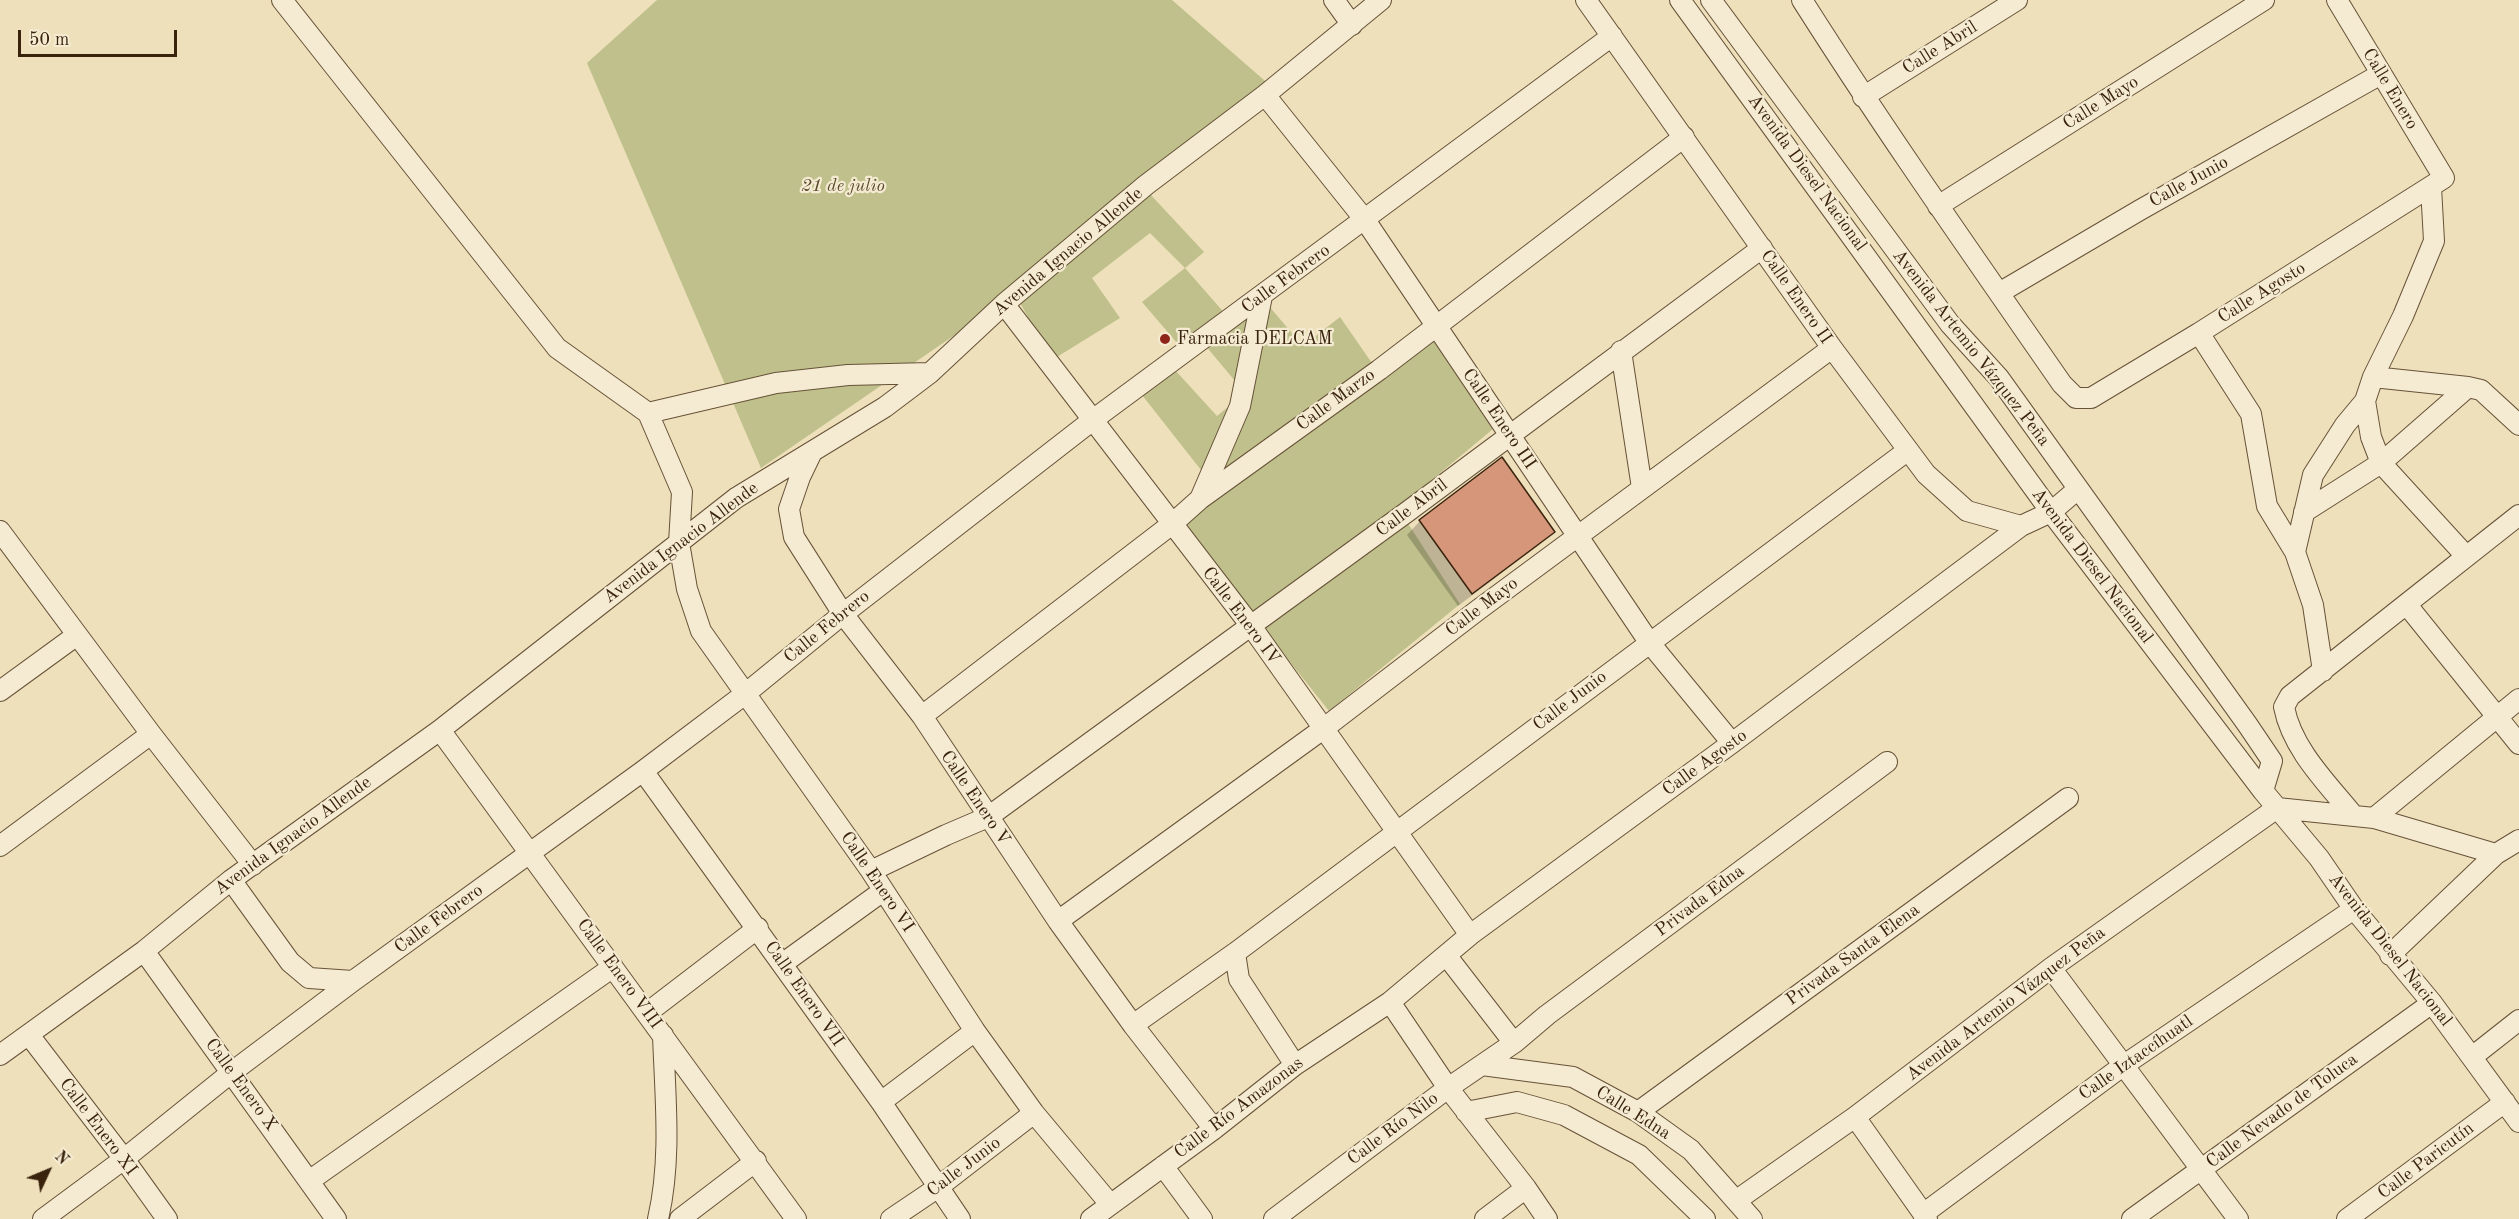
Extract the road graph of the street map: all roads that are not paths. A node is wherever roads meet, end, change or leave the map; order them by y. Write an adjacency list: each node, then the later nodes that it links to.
1 (282, 0): 32 (street)
2 (1334, 0): 11 (street)
3 (1381, 0): 11 (street, Avenida Ignacio Allende)
4 (1586, 0): 12 (street, Calle Enero II)
5 (1680, 0): 42 (street, Avenida Diesel Nacional)
6 (1712, 0): 40 (street, Avenida Artemio Vázquez Peña)
7 (1802, 0): 15 (street)
8 (2018, 0): 15 (street, Calle Abril)
9 (2264, 0): 18 (street, Calle Mayo)
10 (2337, 0): 13 (street, Calle Enero)
11 (1352, 25): 14 (street, Avenida Ignacio Allende)
12 (1612, 36): 16 (street, Calle Enero II); 19 (street, Calle Febrero)
13 (2381, 74): 17 (street, Calle Enero); 21 (street, Calle Junio)
14 (1264, 94): 19 (street, Calle Enero III); 23 (street, Avenida Ignacio Allende)
15 (1863, 97): 18 (street)
16 (1684, 137): 20 (street, Calle Enero II); 24 (street, Calle Marzo)
17 (2437, 182): 25 (street, Calle Agosto); 29 (street)
18 (1938, 206): 21 (street)
19 (1365, 220): 22 (street, Calle Febrero); 24 (street, Calle Enero III)
20 (1762, 248): 26 (street, Calle Enero II); 27 (street, Calle Abril)
21 (1999, 293): 25 (street, Calle Agosto)
22 (1262, 296): 33 (street, Calle Febrero); 41 (street)
23 (1004, 304): 28 (street, Avenida Ignacio Allende); 33 (street, Calle Enero IV)
24 (1435, 325): 35 (street, Calle Enero III); 41 (street, Calle Marzo)
25 (2199, 333): 50 (street)
26 (1832, 348): 36 (street, Calle Enero II); 39 (street, Calle Mayo)
27 (1621, 351): 35 (street, Calle Abril); 39 (street)
28 (930, 373): 32 (street); 37 (street, Avenida Ignacio Allende)
29 (2373, 377): 30 (street); 31 (street)
30 (2468, 387): 34 (street); 38 (street)
31 (2365, 400): 38 (street); 43 (street)
32 (648, 413): 49 (street, Calle Enero VI)
33 (1094, 419): 44 (street, Calle Enero IV); 53 (street, Calle Febrero)
34 (2519, 425)
35 (1509, 435): 48 (street, Calle Enero III); 54 (street, Calle Abril)
36 (1907, 451): 46 (street, Calle Enero II); 56 (street, Calle Junio)
37 (812, 452): 49 (street, Avenida Ignacio Allende); 53 (street, Calle Enero V)
38 (2381, 463): 43 (street); 51 (street)
39 (1642, 488): 48 (street, Calle Mayo)
40 (2078, 489): 42 (street); 70 (street, Avenida Artemio Vázquez Peña)
41 (1200, 499): 44 (street, Calle Marzo)
42 (2051, 512): 46 (street); 70 (street, Avenida Diesel Nacional)
43 (2304, 512): 50 (street)
44 (1172, 524): 54 (street, Calle Enero IV); 61 (street, Calle Marzo)
45 (2516, 525): 51 (street)
46 (2021, 526): 66 (street, Calle Agosto)
47 (0, 531): 55 (street)
48 (1577, 536): 56 (street, Calle Enero III); 64 (street, Calle Mayo)
49 (679, 543): 59 (street, Calle Enero VI); 63 (street, Avenida Ignacio Allende)
50 (2295, 552): 57 (street)
51 (2466, 556): 52 (street)
52 (2407, 605): 57 (street); 62 (street)
53 (843, 614): 59 (street, Calle Febrero); 61 (street, Calle Enero V)
54 (1251, 626): 64 (street, Calle Enero IV); 74 (street, Calle Abril)
55 (77, 635): 58 (street); 65 (street)
56 (1649, 642): 66 (street, Calle Enero III); 76 (street, Calle Junio)
57 (2323, 670): 73 (street)
58 (0, 691)
59 (745, 694): 69 (street, Calle Febrero); 82 (street, Calle Enero VI)
60 (2519, 699): 62 (street)
61 (922, 716): 74 (street, Calle Enero V)
62 (2497, 717): 67 (street); 75 (street)
63 (440, 729): 79 (street, Calle Enero VIII); 81 (street, Avenida Ignacio Allende)
64 (1323, 729): 76 (street, Calle Enero IV); 86 (street, Calle Mayo)
65 (151, 734): 78 (street); 81 (street)
66 (1732, 743): 88 (street, Calle Agosto)
67 (2519, 744)
68 (1887, 762): 105 (street, Privada Edna)
69 (643, 771): 79 (street, Calle Febrero); 87 (street, Calle Enero VII)
70 (2263, 791): 72 (street, Avenida Diesel Nacional)
71 (2068, 798): 116 (street, Privada Santa Elena)
72 (2277, 808): 73 (street); 85 (street, Avenida Diesel Nacional); 95 (street, Avenida Artemio Vázquez Peña)
73 (2353, 815): 75 (street)
74 (988, 818): 82 (street, Calle Abril); 86 (street, Calle Enero V)
75 (2374, 818): 80 (street)
76 (1395, 832): 88 (street, Calle Enero IV); 90 (street, Calle Junio)
77 (2519, 840): 80 (street)
78 (0, 846)
79 (531, 852): 94 (street, Calle Enero VIII); 96 (street, Calle Febrero)
80 (2496, 854): 92 (street)
81 (253, 865): 83 (street, Avenida Ignacio Allende)
82 (871, 871): 84 (street, Calle Enero VI)
83 (231, 880): 89 (street, Avenida Ignacio Allende); 96 (street)
84 (883, 891): 93 (street); 102 (street, Calle Enero VI)
85 (2354, 909): 92 (street, Avenida Diesel Nacional); 110 (street, Calle Iztaccíhuatl)
86 (1058, 921): 101 (street, Calle Enero V)
87 (758, 928): 93 (street, Calle Enero VII); 99 (street)
88 (1470, 935): 91 (street, Calle Agosto)
89 (144, 951): 103 (street, Avenida Ignacio Allende); 111 (street, Calle Enero X)
90 (1235, 953): 101 (street, Calle Junio); 108 (street)
91 (1446, 955): 97 (street, Calle Agosto); 105 (street)
92 (2390, 955): 98 (street, Avenida Diesel Nacional)
93 (782, 964): 113 (street, Calle Enero VII)
94 (612, 967): 99 (street, Calle Enero VIII); 125 (street)
95 (2051, 968): 110 (street); 118 (street, Avenida Artemio Vázquez Peña)
96 (353, 981): 111 (street, Calle Febrero)
97 (1390, 1002): 108 (street, Calle Río Amazonas); 112 (street)
98 (2432, 1003): 107 (street, Avenida Diesel Nacional); 124 (street, Calle Nevado de Toluca)
99 (647, 1013): 104 (street, Calle Enero VIII)
100 (2519, 1020): 107 (street)
101 (1133, 1025): 120 (street, Calle Enero V)
102 (975, 1031): 113 (street); 117 (street, Calle Enero VI)
103 (29, 1035): 106 (street, Avenida Ignacio Allende); 121 (street, Calle Enero XI)
104 (663, 1035): 122 (street, Calle Enero VIII); 134 (street)
105 (1514, 1042): 109 (street, Calle Río Nilo)
106 (0, 1055)
107 (2472, 1057): 114 (street, Avenida Diesel Nacional)
108 (1295, 1065): 120 (street, Calle Río Amazonas)
109 (1482, 1065): 112 (street, Calle Río Nilo); 116 (street, Calle Edna)
110 (2124, 1065): 124 (street); 130 (street, Calle Iztaccíhuatl)
111 (232, 1072): 121 (street, Calle Febrero); 125 (street, Calle Enero X)
112 (1448, 1088): 115 (street); 141 (street, Calle Río Nilo)
113 (881, 1102): 126 (street, Calle Enero VII)
114 (2505, 1102): 119 (street, Avenida Diesel Nacional); 148 (street, Calle Paricutín)
115 (1466, 1112): 127 (street); 144 (street)
116 (1638, 1112): 128 (street, Calle Edna)
117 (1034, 1113): 126 (street, Calle Junio); 129 (street, Calle Enero VI)
118 (1855, 1117): 128 (street, Avenida Artemio Vázquez Peña); 130 (street)
119 (2519, 1122)
120 (1214, 1129): 123 (street, Calle Río Amazonas)
121 (124, 1159): 131 (street, Calle Febrero); 132 (street, Calle Enero XI)
122 (756, 1161): 135 (street); 136 (street, Calle Enero VIII)
123 (1163, 1166): 129 (street, Calle Río Amazonas); 140 (street)
124 (2201, 1169): 146 (street, Calle Nevado de Toluca); 147 (street)
125 (309, 1181): 133 (street, Calle Enero X)
126 (938, 1188): 137 (street, Calle Junio); 138 (street, Calle Enero VII)
127 (1526, 1188): 142 (street); 143 (street)
128 (1737, 1200): 145 (street, Calle Edna)
129 (1110, 1204): 139 (street, Calle Río Amazonas)
130 (1925, 1216)
131 (43, 1219)
132 (166, 1219)
133 (336, 1219)
134 (658, 1219)
135 (680, 1219)
136 (796, 1219)
137 (891, 1219)
138 (960, 1219)
139 (1091, 1219)
140 (1202, 1219)
141 (1274, 1219)
142 (1485, 1219)
143 (1547, 1219)
144 (1704, 1219)
145 (1752, 1219)
146 (2132, 1219)
147 (2238, 1219)
148 (2347, 1219)

